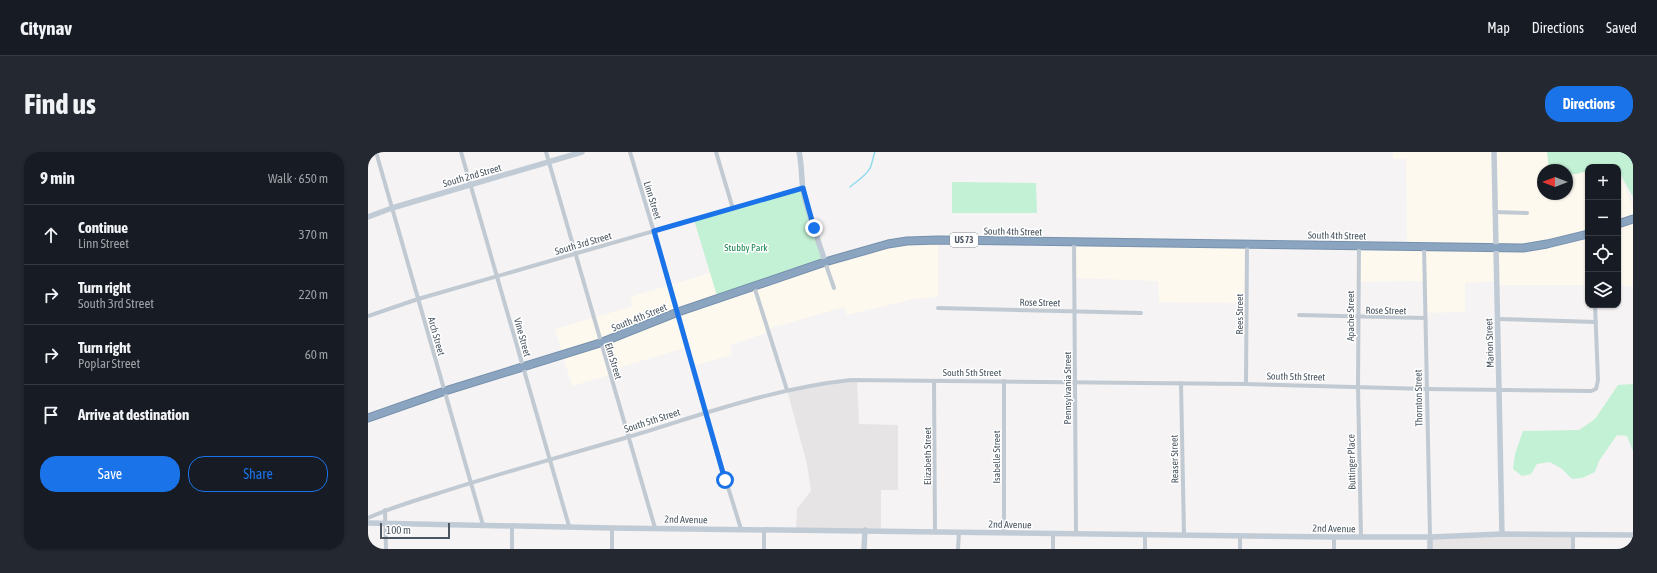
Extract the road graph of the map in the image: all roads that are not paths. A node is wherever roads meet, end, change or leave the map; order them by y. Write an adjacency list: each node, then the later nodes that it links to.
1 (376, 152): 12 (street, Arch Street)
2 (461, 152): 10 (street, Vine Street)
3 (546, 152): 9 (street, Elm Street)
4 (582, 152): 9 (street, South 2nd Street)
5 (630, 152): 19 (street, Linn Street)
6 (716, 152): 13 (street)
7 (799, 152): 11 (street)
8 (1494, 152): 14 (street, Marion Street)
9 (549, 162): 10 (street, South 2nd Street); 26 (street, Elm Street)
10 (470, 185): 12 (street, South 2nd Street); 28 (street, Vine Street)
11 (803, 188): 13 (street, South 3rd Street); 27 (street)
12 (392, 208): 16 (street, South 2nd Street); 31 (street, Arch Street)
13 (732, 209): 19 (street, South 3rd Street)
14 (1495, 212): 15 (street); 25 (street, Marion Street)
15 (1527, 212)
16 (368, 217)
17 (1633, 220): 18 (highway)
18 (1621, 223)
19 (654, 231): 26 (street, South 3rd Street); 35 (street, Linn Street)
20 (1585, 235): 25 (highway, South 4th Street / US 73)
21 (1074, 242): 22 (highway, South 4th Street / US 73); 27 (highway, South 4th Street / US 73); 34 (street, Pennsylvania Street)
22 (1247, 244): 23 (highway, South 4th Street / US 73); 49 (street, Rees Street)
23 (1359, 245): 24 (highway, South 4th Street / US 73); 39 (street, Apache Street)
24 (1424, 246): 25 (highway, South 4th Street / US 73); 40 (street, Thornton Street)
25 (1496, 247): 41 (street, Marion Street)
26 (576, 254): 28 (street, South 3rd Street); 43 (street, Elm Street)
27 (825, 262): 29 (highway, South 4th Street / US 73); 30 (street)
28 (497, 277): 31 (street, South 3rd Street); 44 (street, Vine Street)
29 (754, 286): 35 (highway, South 4th Street / US 73); 52 (street)
30 (834, 288)
31 (418, 299): 38 (street, South 3rd Street); 54 (street, Arch Street)
32 (938, 308): 34 (street, Rose Street)
33 (1596, 308): 42 (street)
34 (1075, 311): 36 (street, Rose Street); 47 (street, Pennsylvania Street)
35 (678, 312): 43 (highway, South 4th Street / US 73); 55 (street, Linn Street)
36 (1141, 313)
37 (1299, 315): 39 (street, Rose Street)
38 (368, 316)
39 (1358, 317): 40 (street, Rose Street); 50 (street, Apache Street)
40 (1425, 318): 51 (street, Thornton Street)
41 (1498, 319): 42 (street); 53 (street, Marion Street)
42 (1596, 322): 53 (street, South 5th Street)
43 (600, 343): 44 (highway, South 4th Street / US 73); 57 (street, Elm Street)
44 (524, 368): 54 (highway, South 4th Street / US 73); 58 (street, Vine Street)
45 (934, 381): 46 (street, South 5th Street); 52 (street, South 5th Street); 72 (street, Elizabeth Street)
46 (1004, 381): 47 (street, South 5th Street); 74 (street, Isabelle Street)
47 (1076, 381): 48 (street, South 5th Street); 76 (street, Pennsylvania Street)
48 (1181, 383): 49 (street, South 5th Street); 80 (street, Reaser Street)
49 (1246, 384): 50 (street, South 5th Street)
50 (1358, 386): 51 (street, South 5th Street); 84 (street, Buttinger Place)
51 (1427, 389): 53 (street, South 5th Street); 85 (street, Thornton Street)
52 (787, 390): 55 (street, South 5th Street)
53 (1500, 390): 77 (street, Marion Street)
54 (445, 391): 56 (highway, South 4th Street / US 73); 59 (street, Arch Street)
55 (705, 413): 57 (street, South 5th Street); 69 (street, Linn Street)
56 (368, 418)
57 (629, 437): 58 (street, South 5th Street); 68 (street, Elm Street)
58 (551, 459): 59 (street, South 5th Street); 66 (street, Vine Street)
59 (471, 482): 60 (street, South 5th Street); 64 (street, Arch Street)
60 (385, 510): 61 (street, South 5th Street); 63 (street)
61 (368, 518)
62 (368, 523): 63 (street)
63 (386, 523): 64 (street, 2nd Avenue); 86 (street)
64 (483, 525): 65 (street, 2nd Avenue)
65 (512, 526): 66 (street, 2nd Avenue); 87 (street)
66 (569, 526): 67 (street, 2nd Avenue)
67 (612, 528): 68 (street, 2nd Avenue); 88 (street)
68 (655, 528): 69 (street, 2nd Avenue)
69 (741, 529): 70 (street, 2nd Avenue)
70 (764, 530): 71 (street, 2nd Avenue); 89 (street)
71 (865, 530): 72 (street, 2nd Avenue); 90 (street)
72 (935, 532): 73 (street, 2nd Avenue)
73 (959, 532): 74 (street, 2nd Avenue); 91 (street)
74 (1004, 532): 75 (street, 2nd Avenue)
75 (1053, 534): 76 (street, 2nd Avenue); 92 (street)
76 (1076, 534): 79 (street, 2nd Avenue)
77 (1502, 534): 78 (street, 2nd Avenue); 85 (street, 2nd Avenue)
78 (1573, 534): 81 (street, 2nd Avenue); 97 (street)
79 (1145, 535): 80 (street, 2nd Avenue); 93 (street)
80 (1184, 535): 82 (street, 2nd Avenue)
81 (1633, 535)
82 (1240, 536): 83 (street, 2nd Avenue); 94 (street)
83 (1334, 537): 84 (street, 2nd Avenue); 95 (street)
84 (1361, 537): 85 (street, 2nd Avenue)
85 (1430, 537): 96 (street, Thornton Street)
86 (386, 549)
87 (512, 549)
88 (612, 549)
89 (764, 549)
90 (864, 549)
91 (958, 549)
92 (1053, 549)
93 (1145, 549)
94 (1240, 549)
95 (1334, 549)
96 (1430, 549)
97 (1573, 549)

